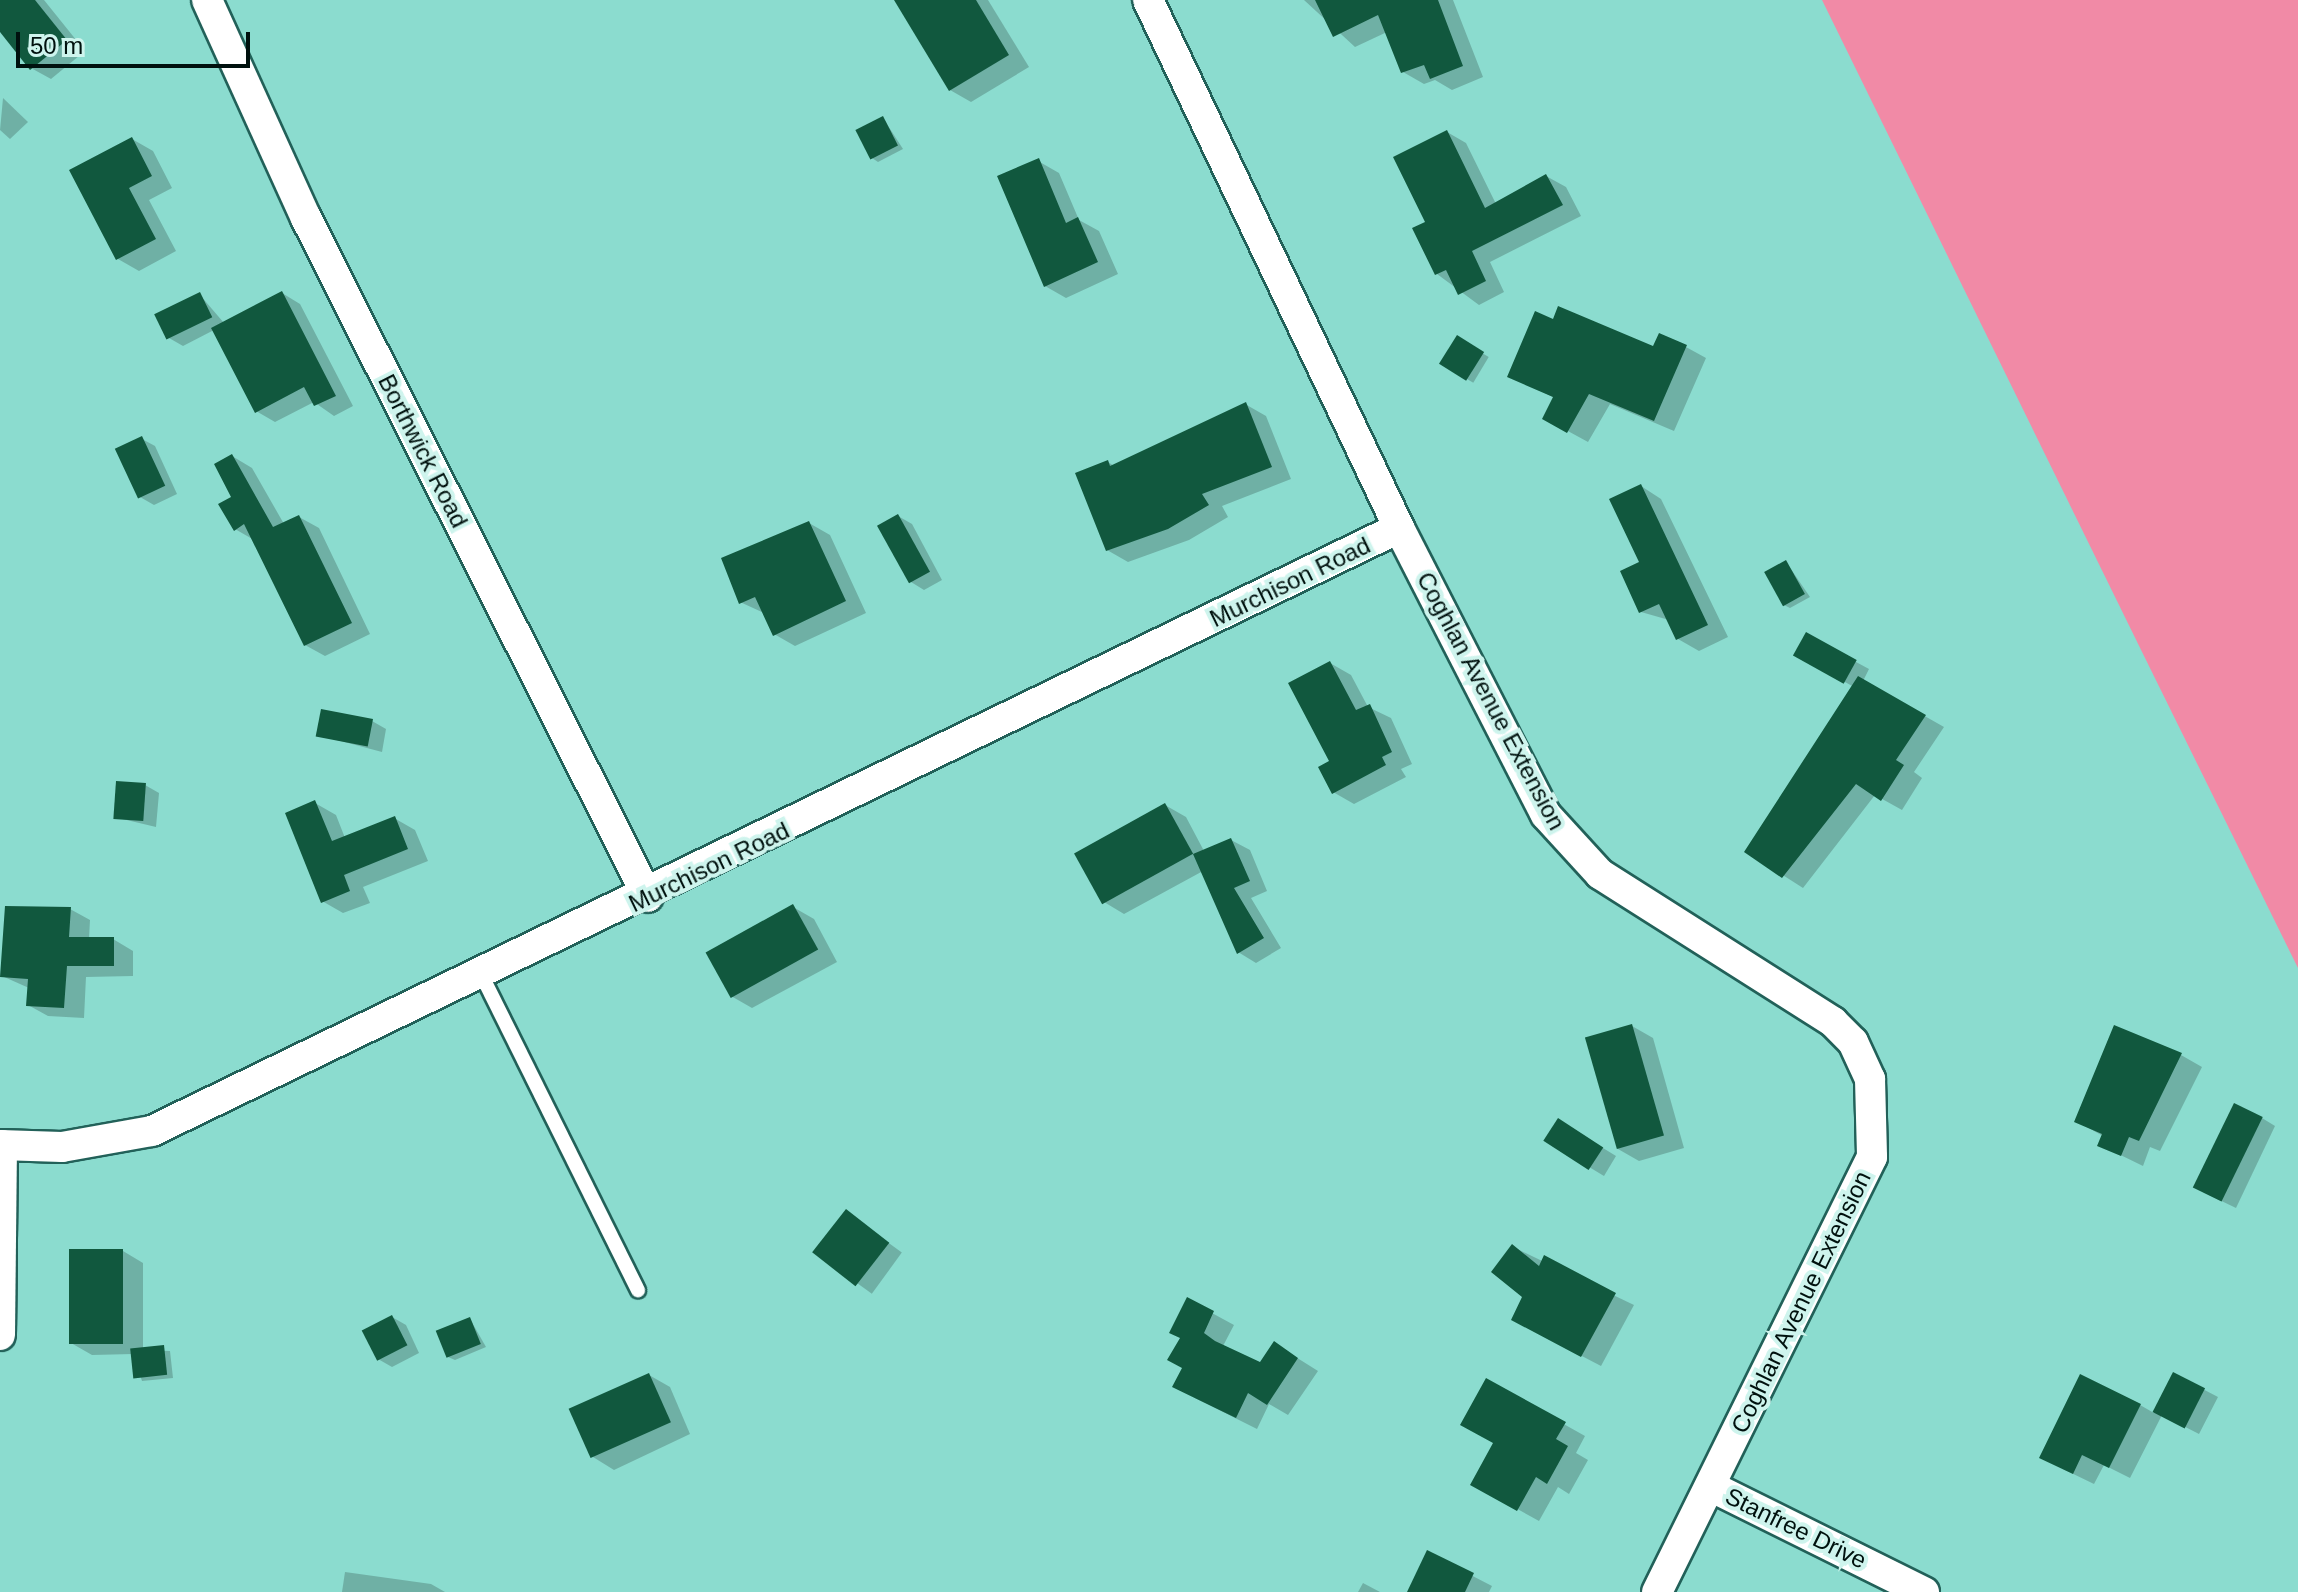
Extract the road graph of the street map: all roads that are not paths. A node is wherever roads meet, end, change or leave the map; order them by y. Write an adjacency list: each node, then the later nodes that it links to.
1 (207, 0): 4 (street, Borthwick Road)
2 (1148, 0): 3 (street, Coghlan Avenue Extension)
3 (1399, 528): 4 (street, Murchison Road); 9 (street, Coghlan Avenue Extension)
4 (648, 897): 5 (street, Murchison Road)
5 (482, 976): 6 (street, Murchison Road); 7 (lane)
6 (1, 1145): 8 (street)
7 (638, 1290)
8 (0, 1335)
9 (1710, 1486): 10 (street, Coghlan Avenue Extension); 11 (street, Stanfree Drive)
10 (1657, 1592)
11 (1924, 1592)

